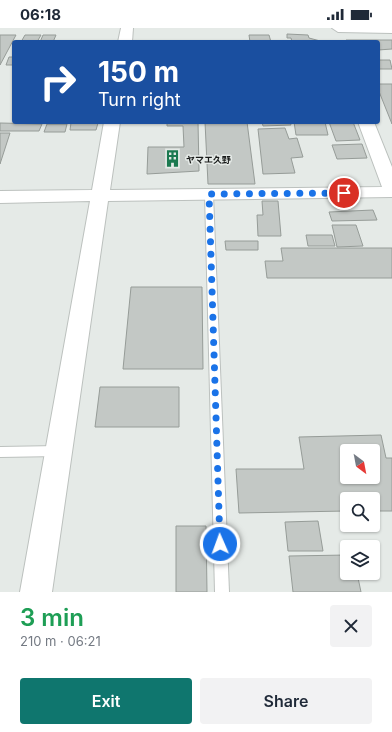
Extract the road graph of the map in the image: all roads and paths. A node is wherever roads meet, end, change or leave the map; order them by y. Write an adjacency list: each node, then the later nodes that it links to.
1 (127, 28): 5 (street)
2 (329, 28): 6 (street)
3 (338, 28): 4 (street)
4 (392, 29)
5 (125, 40)
6 (334, 40)
7 (112, 124): 11 (street)
8 (367, 124): 9 (street)
9 (392, 191): 10 (street)
10 (209, 194): 11 (street); 16 (lane)
11 (99, 196): 12 (street); 13 (street)
12 (0, 197)
13 (60, 451): 14 (lane); 15 (street)
14 (0, 452)
15 (36, 592)
16 (222, 592)

